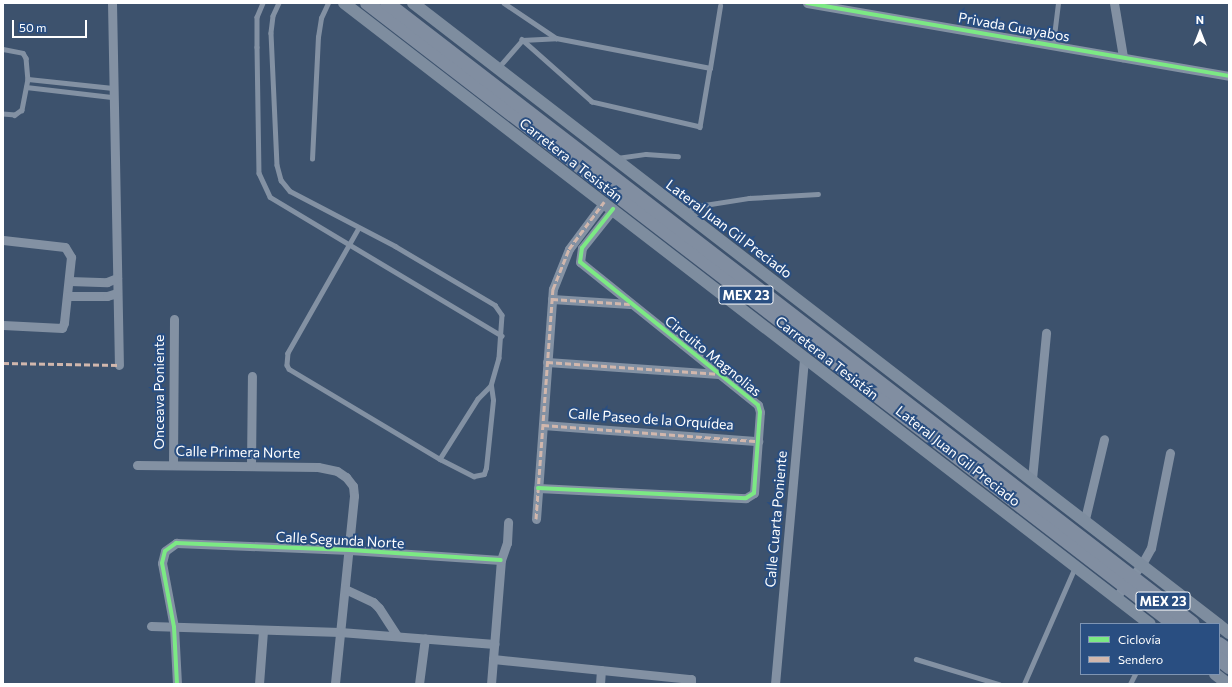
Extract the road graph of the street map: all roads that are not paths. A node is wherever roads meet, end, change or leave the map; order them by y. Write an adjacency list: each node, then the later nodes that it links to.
1 (112, 3): 27 (street)
2 (263, 3): 39 (lane)
3 (279, 3): 36 (lane)
4 (328, 3): 32 (lane)
5 (344, 3): 34 (main road, Lateral Juan Gil Preciado)
6 (367, 3): 40 (main road, Carretera a Tesistán / MEX 23)
7 (387, 3): 40 (main road, Carretera a Tesistán / MEX 23)
8 (414, 3): 19 (main road, Lateral Juan Gil Preciado)
9 (504, 3): 14 (lane)
10 (807, 3): 16 (street, Privada Guayabos)
11 (1058, 3): 16 (lane)
12 (1114, 3): 18 (street)
13 (720, 6): 20 (lane)
14 (556, 38): 15 (lane); 20 (lane)
15 (522, 40): 19 (lane); 20 (lane)
16 (1053, 44): 18 (street, Privada Guayabos)
17 (3, 49): 22 (lane)
18 (1123, 58): 21 (street, Privada Guayabos)
19 (498, 68): 31 (main road, Lateral Juan Gil Preciado)
20 (710, 68)
21 (1229, 76)
22 (28, 79): 23 (lane); 25 (lane)
23 (69, 83): 24 (lane); 26 (lane)
24 (89, 85): 27 (lane); 28 (lane)
25 (26, 87): 26 (lane); 29 (lane)
26 (68, 92): 28 (lane)
27 (113, 93): 28 (lane); 44 (street)
28 (88, 94)
29 (3, 114)
30 (678, 156): 31 (lane)
31 (612, 158): 35 (main road, Lateral Juan Gil Preciado)
32 (312, 159)
33 (818, 194): 35 (lane)
34 (608, 206): 42 (main road, Lateral Juan Gil Preciado); 49 (street); 50 (street, Circuito Magnolias)
35 (683, 213): 37 (main road, Lateral Juan Gil Preciado)
36 (358, 228): 39 (lane); 54 (lane)
37 (707, 232): 40 (main road); 41 (main road, Lateral Juan Gil Preciado)
38 (3, 240): 45 (street)
39 (348, 245): 54 (lane); 65 (lane)
40 (703, 254): 42 (main road); 43 (main road, Carretera a Tesistán / MEX 23)
41 (742, 258): 43 (main road); 69 (main road, Lateral Juan Gil Preciado)
42 (682, 264): 46 (main road, Lateral Juan Gil Preciado)
43 (723, 269): 46 (main road); 78 (main road, Carretera a Tesistán / MEX 23)
44 (117, 278): 45 (street); 47 (street)
45 (69, 281): 48 (street)
46 (717, 290): 55 (main road, Lateral Juan Gil Preciado)
47 (117, 293): 48 (street); 57 (street)
48 (68, 296): 52 (street)
49 (552, 299): 50 (street); 56 (street)
50 (630, 304): 58 (street, Circuito Magnolias)
51 (174, 319): 67 (street, Onceava Poniente)
52 (3, 325)
53 (1046, 333): 69 (street)
54 (502, 336): 60 (lane)
55 (804, 357): 77 (main road, Lateral Juan Gil Preciado); 109 (street, Calle Cuarta Poniente)
56 (547, 362): 58 (street); 61 (street)
57 (119, 365)
58 (719, 374): 63 (street, Circuito Magnolias)
59 (252, 376): 68 (street)
60 (490, 386): 65 (lane); 65 (lane)
61 (543, 425): 63 (street, Calle Paseo de la Orquídea); 70 (street)
62 (1104, 439): 72 (street)
63 (758, 441): 70 (street, Circuito Magnolias)
64 (1170, 453): 76 (street)
65 (440, 459)
66 (138, 465): 67 (street, Calle Primera Norte)
67 (173, 465): 68 (street, Calle Primera Norte)
68 (251, 466): 74 (street, Calle Primera Norte)
69 (1032, 479): 72 (main road, Lateral Juan Gil Preciado)
70 (538, 488): 71 (street)
71 (536, 519)
72 (1085, 519): 76 (main road, Lateral Juan Gil Preciado)
73 (508, 522): 75 (street)
74 (350, 550): 75 (street, Calle Segunda Norte); 79 (street); 86 (street, Calle Segunda Norte)
75 (501, 560): 92 (street)
76 (1142, 564): 78 (street); 83 (main road, Lateral Juan Gil Preciado)
77 (1075, 566): 78 (main road, Lateral Juan Gil Preciado); 111 (lane)
78 (1124, 587): 80 (main road, Lateral Juan Gil Preciado); 81 (main road, Carretera a Tesistán / MEX 23); 82 (main road, Carretera a Tesistán / MEX 23)
79 (345, 590): 88 (street); 90 (street)
80 (1149, 623)
81 (1173, 623)
82 (1191, 623)
83 (1218, 623)
84 (1220, 625): 89 (main road, Lateral Juan Gil Preciado)
85 (151, 626): 86 (street)
86 (174, 627): 87 (street); 103 (street)
87 (263, 631): 88 (street); 104 (street)
88 (340, 632): 90 (street); 105 (street)
89 (1229, 632)
90 (397, 636): 91 (street)
91 (425, 638): 92 (street); 106 (street)
92 (495, 644): 95 (street)
93 (1220, 645): 94 (main road)
94 (1229, 651)
95 (493, 659): 99 (street); 107 (street)
96 (916, 659): 110 (lane)
97 (1220, 660): 98 (main road)
98 (1229, 667)
99 (601, 670): 102 (street); 108 (street)
100 (1134, 675): 112 (lane)
101 (1216, 675): 113 (main road)
102 (691, 682)
103 (176, 684)
104 (258, 684)
105 (335, 684)
106 (419, 684)
107 (491, 684)
108 (600, 684)
109 (775, 684)
110 (999, 684)
111 (1024, 684)
112 (1130, 684)
113 (1228, 684)

